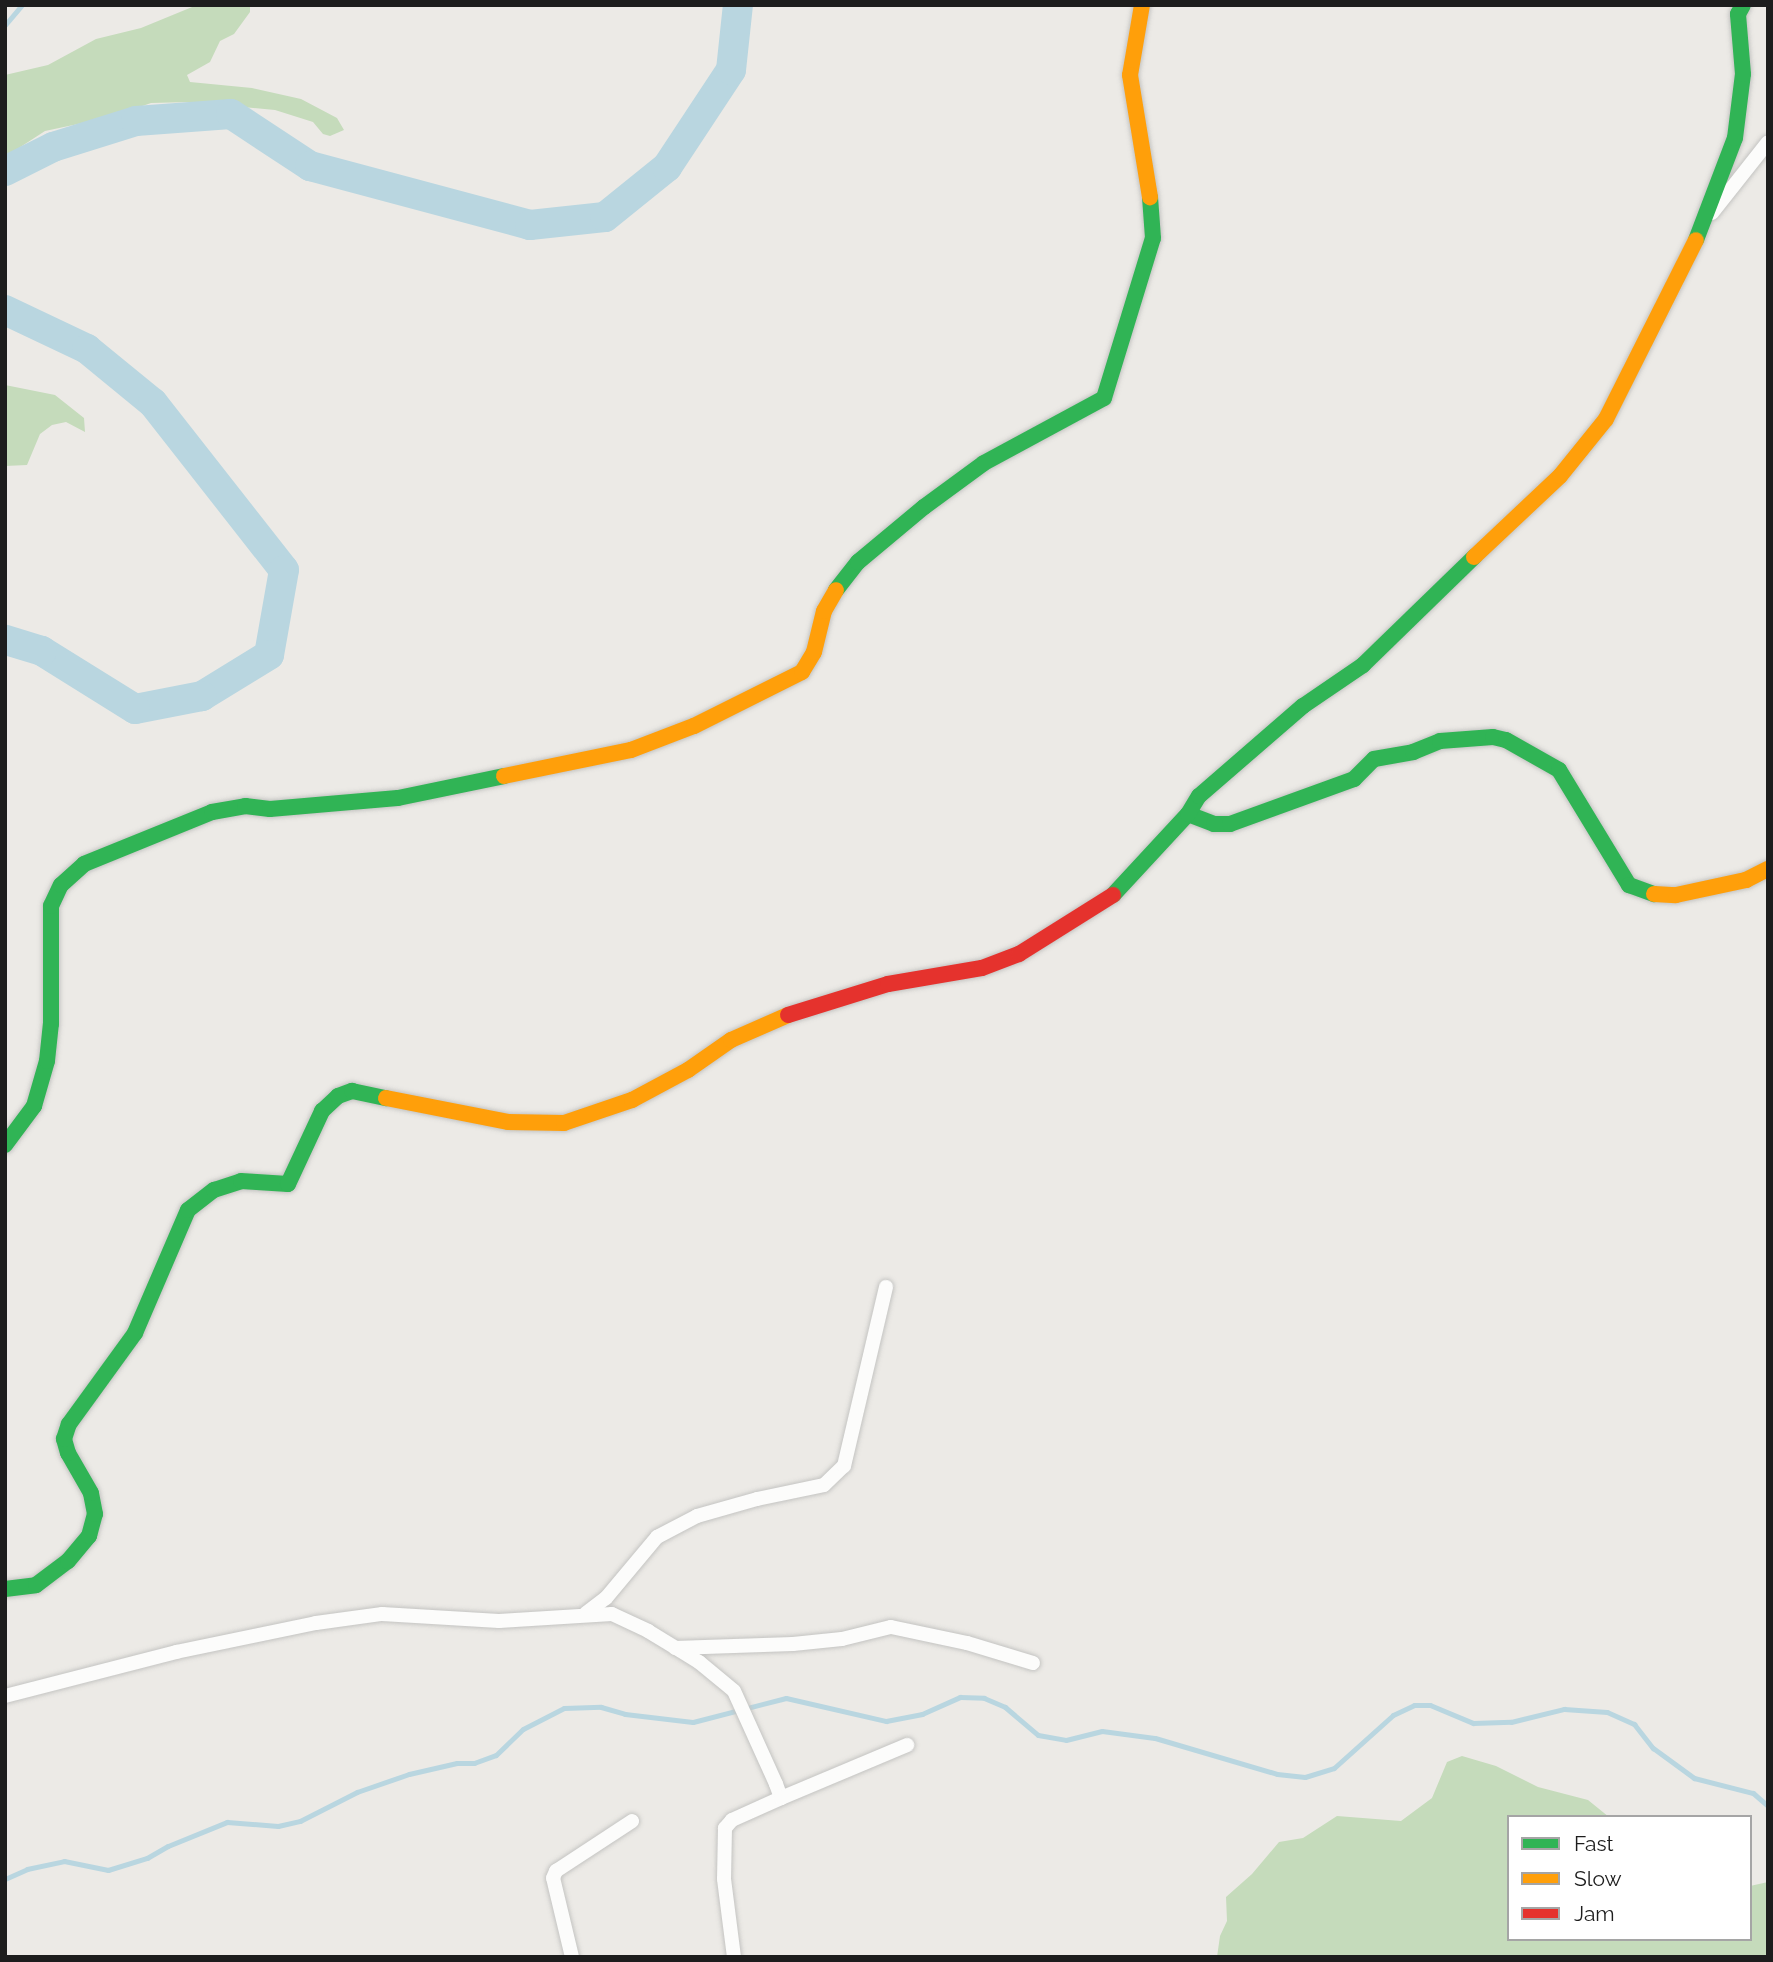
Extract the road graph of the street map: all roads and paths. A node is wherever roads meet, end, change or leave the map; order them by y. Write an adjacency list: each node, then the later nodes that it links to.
1 (1142, 5): 7 (street)
2 (1743, 5): 4 (street)
3 (1768, 142): 4 (street)
4 (1705, 222): 5 (street)
5 (1188, 814): 6 (street); 9 (street)
6 (1768, 869)
7 (5, 1145)
8 (886, 1287): 10 (street)
9 (5, 1589)
10 (582, 1616): 11 (street); 13 (street)
11 (675, 1648): 12 (street); 15 (street)
12 (1033, 1663)
13 (5, 1696)
14 (907, 1745): 15 (street)
15 (781, 1798): 18 (street)
16 (632, 1821): 17 (street)
17 (572, 1957)
18 (734, 1957)

